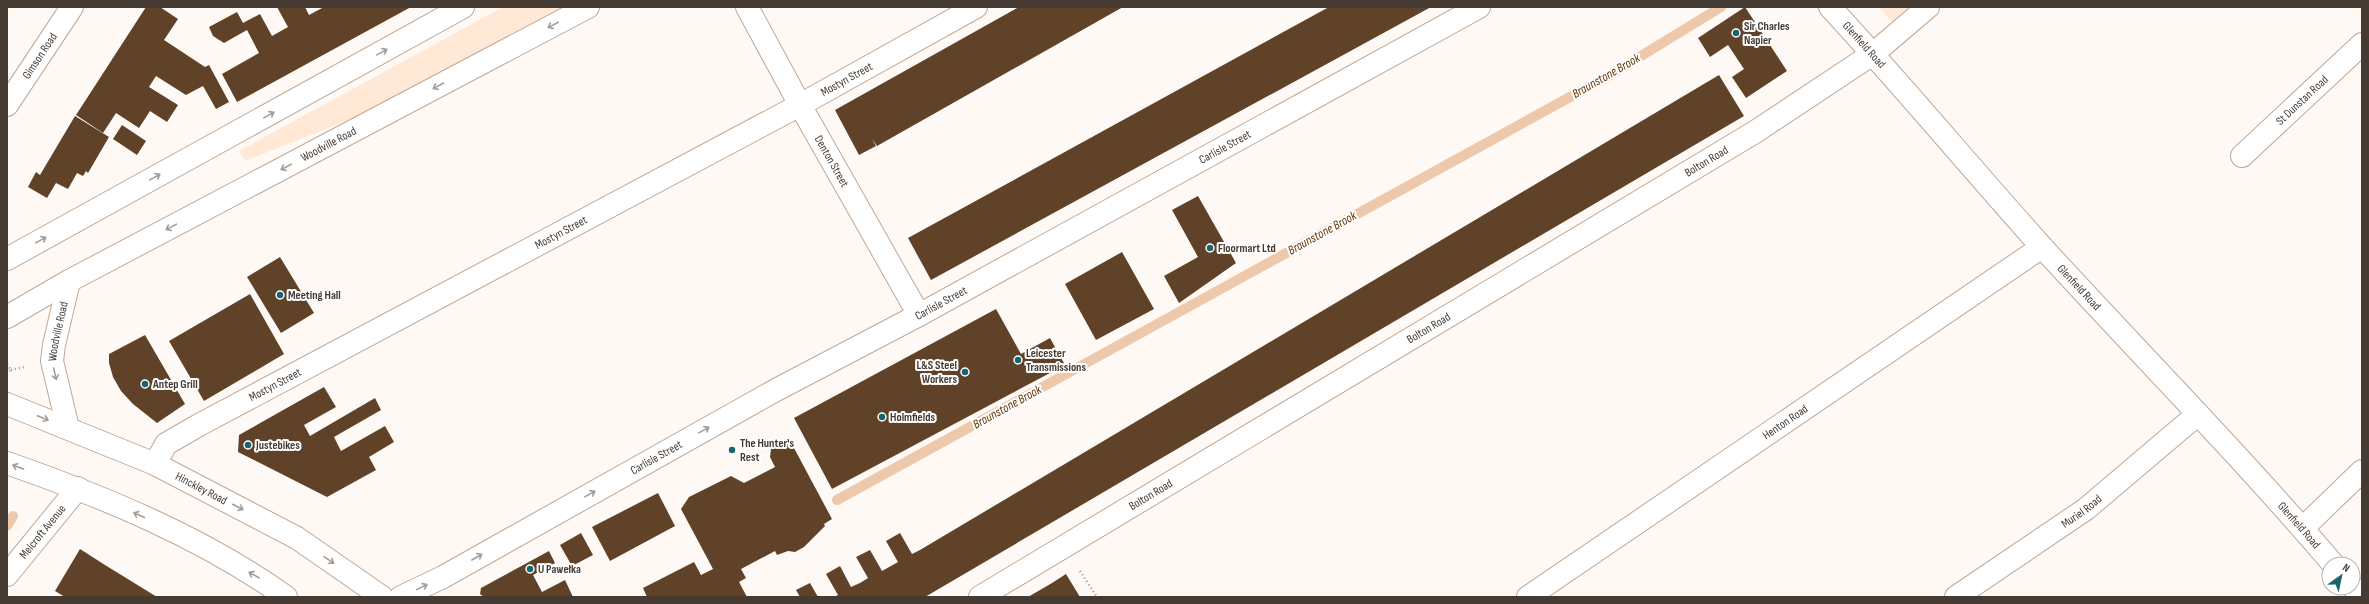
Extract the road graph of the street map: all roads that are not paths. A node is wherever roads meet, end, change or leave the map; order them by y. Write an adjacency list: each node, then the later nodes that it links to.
1 (72, 7): 11 (street, Gimson Road)
2 (463, 7): 15 (street, one-way to 2)
3 (588, 7): 16 (street, Woodville Road, one-way to 16)
4 (747, 7): 12 (street, Denton Street)
5 (976, 7): 12 (street, Mostyn Street)
6 (1479, 7): 17 (street, Carlisle Street)
7 (1830, 7): 10 (street, Glenfield Road)
8 (1928, 7): 10 (street, Bolton Road)
9 (2362, 44): 13 (street, St Dunstan Road)
10 (1874, 53): 14 (street, Glenfield Road); 32 (street, Bolton Road)
11 (7, 105)
12 (800, 106): 17 (street, Denton Street); 23 (street, Mostyn Street)
13 (2242, 156)
14 (2042, 247): 20 (street, Glenfield Road); 33 (street, Henton Road)
15 (7, 259)
16 (69, 281): 18 (street, Woodville Road); 21 (street, Woodville Road, one-way to 21)
17 (919, 315): 31 (street, Carlisle Street, one-way to 17)
18 (7, 317)
19 (7, 404): 21 (street, Hinckley Road, one-way to 21)
20 (2198, 414): 26 (street, Glenfield Road); 34 (street, Muriel Road)
21 (68, 428): 23 (street, Hinckley Road)
22 (7, 463): 25 (street, one-way to 22)
23 (155, 464): 30 (street, Hinckley Road, one-way to 30)
24 (2362, 471): 26 (street)
25 (78, 488): 28 (street, Melcroft Avenue); 29 (street, one-way to 25)
26 (2303, 528): 27 (street, Glenfield Road)
27 (2327, 556)
28 (7, 575)
29 (286, 597)
30 (382, 597)
31 (401, 597)
32 (980, 597)
33 (1528, 597)
34 (1956, 597)

